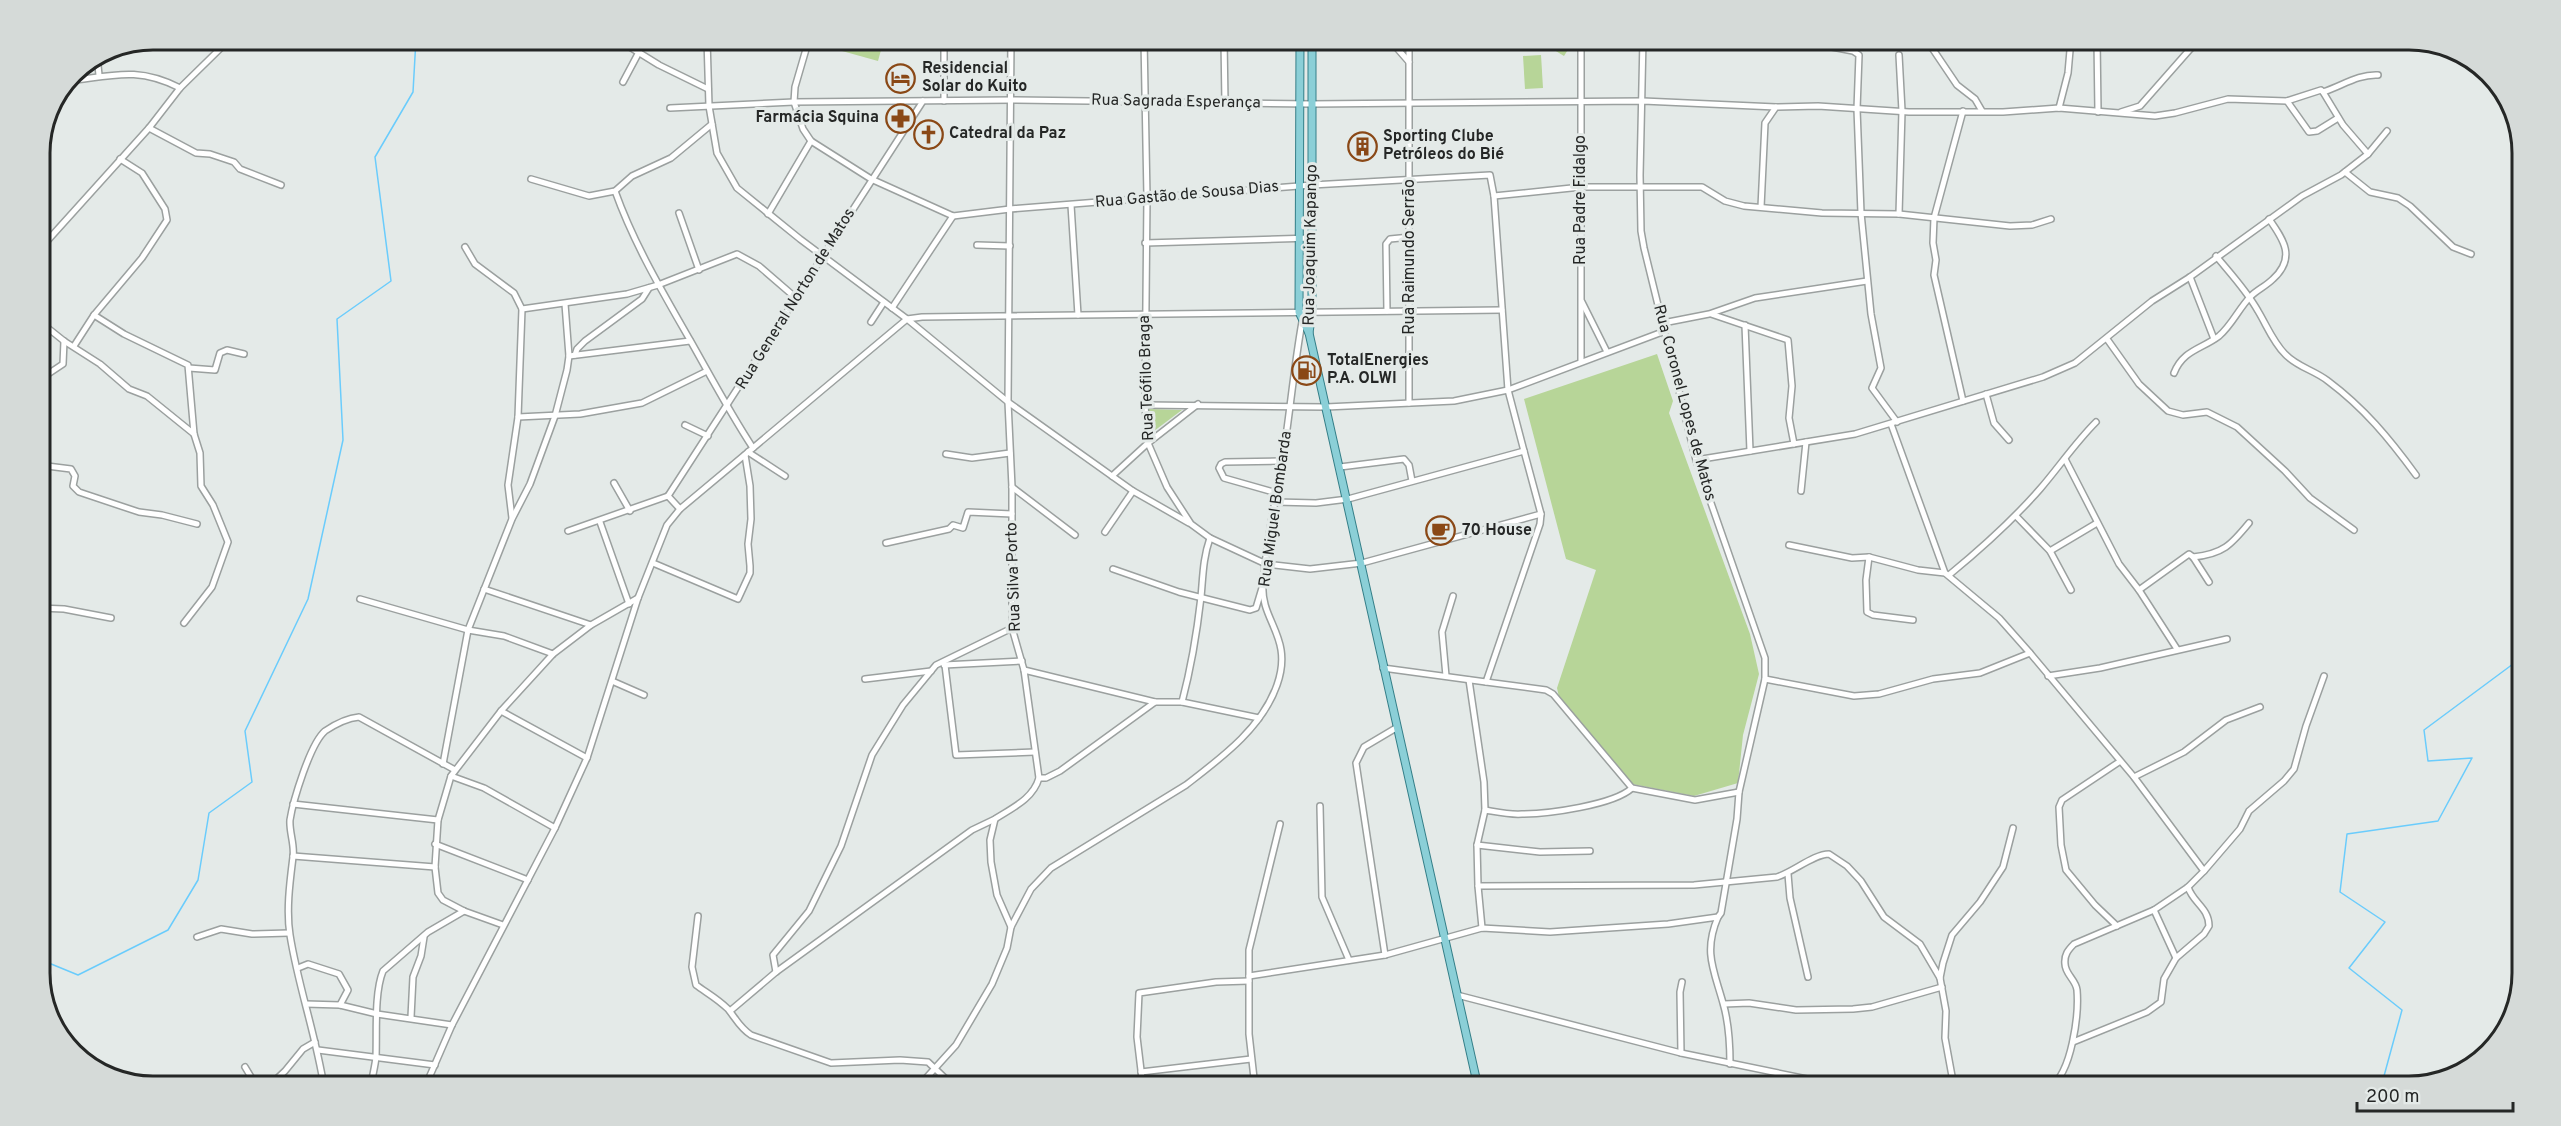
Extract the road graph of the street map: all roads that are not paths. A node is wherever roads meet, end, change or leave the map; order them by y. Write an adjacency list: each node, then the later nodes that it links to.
1 (219, 50): 28 (street)
2 (636, 50): 20 (street)
3 (707, 50): 29 (street)
4 (806, 50): 36 (street)
5 (944, 50): 33 (street)
6 (1011, 50): 31 (street, Rua Silva Porto)
7 (1144, 50): 34 (street, Rua Teófilo Braga)
8 (1224, 50): 38 (street)
9 (1300, 50): 41 (main road, Rua Joaquim Kapango)
10 (1312, 50): 42 (main road, Rua Joaquim Kapango)
11 (1399, 50): 22 (street)
12 (1409, 50): 22 (street, Rua Raimundo Serrão)
13 (1581, 50): 40 (street, Rua Padre Fidalgo)
14 (1642, 50): 37 (street, Rua Coronel Lopes de Matos)
15 (1847, 50): 47 (street)
16 (1933, 50): 50 (street)
17 (2070, 50): 46 (street)
18 (2097, 50): 51 (street)
19 (2189, 50): 52 (street)
20 (639, 52): 27 (street); 29 (street)
21 (1899, 55): 48 (street)
22 (1409, 62): 39 (street, Rua Raimundo Serrão)
23 (98, 65): 24 (street)
24 (99, 75): 26 (street); 28 (street)
25 (2378, 75): 30 (street)
26 (81, 78)
27 (623, 82)
28 (180, 88): 55 (street)
29 (708, 89): 43 (street)
30 (2323, 92): 35 (street); 53 (street)
31 (1012, 100): 33 (street, Rua Sagrada Esperança); 34 (street, Rua Sagrada Esperança); 78 (street, Rua Silva Porto)
32 (923, 101): 33 (street, Rua Sagrada Esperança); 36 (street, Rua Sagrada Esperança); 67 (street, Rua General Norton de Matos)
33 (944, 101)
34 (1146, 101): 38 (street, Rua Sagrada Esperança); 75 (street, Rua Teófilo Braga)
35 (2288, 101): 52 (street, Rua Sagrada Esperança); 53 (street)
36 (794, 102): 43 (street, Rua Sagrada Esperança); 59 (street)
37 (1643, 102): 40 (street, Rua Sagrada Esperança); 44 (street, Rua Sagrada Esperança); 72 (street, Rua Coronel Lopes de Matos)
38 (1225, 103): 41 (street, Rua Sagrada Esperança)
39 (1410, 103): 40 (street, Rua Sagrada Esperança); 42 (street, Rua Sagrada Esperança); 65 (street, Rua Raimundo Serrão)
40 (1581, 103): 71 (street, Rua Padre Fidalgo)
41 (1300, 104): 42 (street, Rua Sagrada Esperança); 57 (main road, Rua Joaquim Kapango)
42 (1311, 104): 58 (main road, Rua Joaquim Kapango)
43 (709, 106): 45 (street, Rua Sagrada Esperança); 54 (street)
44 (1776, 107): 47 (street, Rua Sagrada Esperança); 77 (street)
45 (670, 108)
46 (2059, 108): 50 (street, Rua Sagrada Esperança); 51 (street, Rua Sagrada Esperança)
47 (1857, 109): 48 (street, Rua Sagrada Esperança); 80 (street)
48 (1902, 111): 49 (street, Rua Sagrada Esperança); 82 (street)
49 (1963, 111): 50 (street, Rua Sagrada Esperança); 84 (street)
50 (1982, 111)
51 (2098, 112): 52 (street, Rua Sagrada Esperança)
52 (2119, 113)
53 (2338, 118): 62 (street)
54 (712, 124): 73 (street); 81 (street)
55 (149, 128): 63 (street); 68 (street)
56 (2387, 131): 62 (street)
57 (1300, 138): 58 (main road); 60 (main road, Rua Joaquim Kapango)
58 (1311, 138): 61 (main road, Rua Joaquim Kapango)
59 (811, 141): 67 (street); 81 (street)
60 (1300, 153): 61 (main road); 70 (main road, Rua Joaquim Kapango)
61 (1312, 153): 69 (main road, Rua Joaquim Kapango)
62 (2368, 154): 64 (street)
63 (120, 159): 88 (street); 117 (street)
64 (2345, 172): 86 (street); 95 (street)
65 (1409, 178): 69 (street, Rua Gastão de Sousa Dias); 74 (street, Rua Gastão de Sousa Dias); 87 (street, Rua Raimundo Serrão)
66 (531, 179): 73 (street)
67 (871, 179): 83 (street); 97 (street, Rua General Norton de Matos)
68 (282, 184)
69 (1312, 184): 70 (street, Rua Gastão de Sousa Dias); 89 (main road, Rua Joaquim Kapango)
70 (1300, 185): 75 (street, Rua Gastão de Sousa Dias); 90 (main road, Rua Joaquim Kapango)
71 (1581, 187): 72 (street); 74 (street); 105 (street, Rua Padre Fidalgo)
72 (1641, 187): 77 (street); 123 (street, Rua Coronel Lopes de Matos)
73 (615, 191): 101 (street)
74 (1494, 196): 110 (street, Rua Gastão de Sousa Dias)
75 (1147, 197): 76 (street, Rua Gastão de Sousa Dias); 91 (street, Rua Teófilo Braga)
76 (1071, 205): 78 (street, Rua Gastão de Sousa Dias); 118 (street)
77 (1761, 207): 80 (street)
78 (1010, 209): 83 (street, Rua Gastão de Sousa Dias); 93 (street, Rua Silva Porto)
79 (679, 213): 98 (street)
80 (1861, 213): 82 (street); 100 (street)
81 (768, 214): 97 (street)
82 (1899, 214): 84 (street)
83 (952, 216): 108 (street)
84 (1934, 218): 85 (street); 143 (street)
85 (2050, 219)
86 (2269, 219): 96 (street); 104 (street)
87 (1410, 237): 112 (street); 113 (street, Rua Raimundo Serrão)
88 (50, 238)
89 (1312, 238): 90 (street); 111 (main road, Rua Joaquim Kapango)
90 (1300, 239): 91 (street); 114 (main road, Rua Joaquim Kapango)
91 (1145, 243): 115 (street, Rua Teófilo Braga)
92 (977, 245): 93 (street)
93 (1010, 246): 119 (street, Rua Silva Porto)
94 (465, 247): 109 (street)
95 (2471, 254)
96 (2216, 256): 99 (street); 104 (street)
97 (824, 257): 103 (street, Rua General Norton de Matos); 106 (street)
98 (699, 270): 101 (street); 103 (street)
99 (2190, 277): 128 (street); 129 (street)
100 (1867, 281): 116 (street); 153 (street)
101 (658, 285): 102 (street); 131 (street)
102 (649, 288): 107 (street); 135 (street)
103 (796, 298): 150 (street, Rua General Norton de Matos)
104 (2249, 298): 129 (street); 173 (street)
105 (1581, 300): 133 (street); 136 (street, Rua Padre Fidalgo)
106 (884, 302): 108 (street); 121 (street)
107 (565, 304): 109 (street); 135 (street)
108 (892, 308): 120 (street)
109 (522, 309): 152 (street)
110 (1502, 310): 113 (street); 141 (street, Rua Gastão de Sousa Dias)
111 (1312, 311): 112 (street); 114 (street); 127 (main road, Rua Joaquim Kapango)
112 (1387, 311): 113 (street)
113 (1410, 311): 145 (street, Rua Raimundo Serrão)
114 (1299, 312): 115 (street); 122 (main road, Rua Joaquim Kapango)
115 (1144, 314): 118 (street); 147 (street, Rua Teófilo Braga)
116 (1709, 314): 123 (street); 124 (street)
117 (94, 315): 132 (street); 137 (street)
118 (1078, 315): 119 (street)
119 (1009, 317): 120 (street); 144 (street, Rua Silva Porto)
120 (907, 319): 144 (street); 162 (street)
121 (871, 322)
122 (1302, 322): 127 (main road, Rua Joaquim Kapango); 148 (street, Rua Miguel Bombarda)
123 (1663, 323): 126 (street, Rua Coronel Lopes de Matos)
124 (1745, 325): 161 (street); 164 (street)
125 (50, 330): 130 (street)
126 (1665, 331): 133 (street); 169 (street, Rua Coronel Lopes de Matos)
127 (1310, 333): 149 (main road)
128 (2107, 339): 142 (street); 197 (street)
129 (2214, 339): 140 (street)
130 (64, 341): 132 (street); 139 (street)
131 (690, 341): 135 (street); 138 (street)
132 (74, 346): 156 (street)
133 (1607, 352): 136 (street)
134 (244, 354): 137 (street)
135 (572, 356): 151 (street)
136 (1581, 361): 141 (street)
137 (189, 368): 156 (street)
138 (707, 371): 150 (street); 151 (street)
139 (50, 373)
140 (2174, 373)
141 (1508, 390): 145 (street); 163 (street, Rua Gastão de Sousa Dias)
142 (1986, 394): 143 (street); 158 (street)
143 (1963, 401): 153 (street)
144 (1008, 402): 165 (street, Rua Silva Porto); 175 (street)
145 (1409, 403): 149 (street)
146 (1198, 404): 147 (street); 148 (street); 160 (street)
147 (1145, 405): 160 (street, Rua Teófilo Braga)
148 (1291, 405): 149 (street); 170 (street, Rua Miguel Bombarda)
149 (1326, 407): 172 (main road)
150 (726, 408): 157 (street, Rua General Norton de Matos); 162 (street)
151 (555, 416): 152 (street); 190 (street)
152 (518, 417): 190 (street)
153 (1894, 423): 159 (street); 210 (street)
154 (2096, 423): 168 (street)
155 (685, 425): 157 (street)
156 (194, 434): 224 (street)
157 (708, 436): 182 (street, Rua General Norton de Matos)
158 (2009, 440)
159 (1806, 442): 161 (street); 179 (street)
160 (1148, 443): 175 (street); 195 (street, Rua Teófilo Braga)
161 (1794, 444): 164 (street)
162 (753, 448): 166 (street)
163 (1524, 451): 176 (street); 188 (street, Rua Gastão de Sousa Dias)
164 (1750, 451): 169 (street)
165 (1011, 453): 167 (street); 178 (street, Rua Silva Porto)
166 (746, 454): 174 (street); 185 (street); 207 (street)
167 (946, 454)
168 (2065, 459): 189 (street); 192 (street)
169 (1696, 460): 242 (street, Rua Coronel Lopes de Matos)
170 (1282, 461): 181 (street, Rua Miguel Bombarda); 181 (street)
171 (50, 466): 194 (street)
172 (1340, 467): 176 (street); 183 (main road)
173 (2416, 474)
174 (785, 476)
175 (1112, 476): 180 (street)
176 (1412, 481): 183 (street)
177 (614, 483): 186 (street)
178 (1012, 488): 187 (street, Rua Silva Porto); 199 (street)
179 (1801, 490)
180 (1133, 491): 195 (street); 198 (street)
181 (1277, 493): 184 (street, Rua Miguel Bombarda)
182 (668, 496): 185 (street); 186 (street)
183 (1348, 499): 184 (street); 206 (main road)
184 (1276, 502): 208 (street, Rua Miguel Bombarda)
185 (680, 509): 207 (street)
186 (630, 511): 191 (street)
187 (1012, 514): 201 (street); 226 (street, Rua Silva Porto)
188 (1540, 514): 206 (street, Rua Teófilo Braga); 245 (street)
189 (2016, 516): 203 (street); 210 (street)
190 (512, 519): 213 (street)
191 (600, 522): 196 (street); 220 (street)
192 (2097, 523): 203 (street); 215 (street)
193 (2249, 523): 205 (street)
194 (197, 524)
195 (1191, 524): 200 (street, Rua Teófilo Braga)
196 (568, 531)
197 (2354, 531)
198 (1105, 532)
199 (1075, 535)
200 (1210, 538): 208 (street, Rua Teófilo Braga); 216 (street)
201 (886, 543)
202 (1789, 545): 204 (street)
203 (2050, 551): 214 (street)
204 (1869, 557): 210 (street); 223 (street)
205 (2193, 557): 211 (street); 215 (street)
206 (1362, 562): 208 (street, Rua Teófilo Braga); 235 (main road)
207 (653, 563): 218 (street)
208 (1266, 564): 212 (street, Rua Miguel Bombarda)
209 (1113, 569): 216 (street)
210 (1947, 574): 230 (street)
211 (2209, 582)
212 (1262, 587): 216 (street); 251 (street, Rua Miguel Bombarda)
213 (484, 589): 225 (street); 227 (street)
214 (2071, 590)
215 (2139, 590): 229 (street)
216 (1201, 596): 248 (street)
217 (1453, 596): 238 (street)
218 (638, 598): 220 (street); 244 (street)
219 (360, 599): 227 (street)
220 (629, 604): 225 (street)
221 (50, 608): 222 (street)
222 (111, 618)
223 (1913, 620)
224 (184, 623)
225 (591, 625): 231 (street)
226 (1012, 628): 232 (street, Rua Silva Porto); 233 (street)
227 (468, 630): 231 (street); 256 (street)
228 (2227, 639): 229 (street)
229 (2177, 649): 239 (street)
230 (2030, 653): 239 (street); 242 (street)
231 (553, 654): 250 (street)
232 (1022, 661): 234 (street); 236 (street, Rua Silva Porto)
233 (936, 665): 234 (street); 237 (street)
234 (945, 665): 253 (street)
235 (1383, 668): 238 (street); 252 (main road)
236 (1024, 670): 247 (street); 253 (street, Rua Silva Porto)
237 (931, 671): 241 (street); 297 (street)
238 (1446, 676): 243 (street)
239 (2048, 676): 255 (street)
240 (2324, 676): 275 (street)
241 (865, 679)
242 (1764, 679): 261 (street, Rua Coronel Lopes de Matos)
243 (1469, 680): 245 (street); 264 (street)
244 (612, 681): 246 (street); 254 (street)
245 (1486, 682): 260 (street)
246 (644, 695)
247 (1155, 702): 248 (street); 259 (street)
248 (1182, 702): 251 (street)
249 (2260, 706): 258 (street)
250 (501, 711): 254 (street); 257 (street)
251 (1259, 718): 287 (street, Rua Miguel Bombarda)
252 (1396, 728): 292 (main road); 293 (street)
253 (1035, 752): 259 (street, Rua Silva Porto)
254 (587, 758): 268 (street)
255 (2119, 762): 258 (street); 286 (street)
256 (443, 764): 257 (street); 262 (street)
257 (453, 773): 266 (street); 268 (street)
258 (2134, 777): 275 (street)
259 (1039, 778): 265 (street)
260 (1632, 789): 261 (street); 264 (street)
261 (1739, 792): 278 (street, Rua Coronel Lopes de Matos)
262 (293, 804): 266 (street); 273 (street)
263 (1320, 806): 295 (street)
264 (1485, 810): 271 (street)
265 (995, 819): 287 (street); 297 (street)
266 (438, 820): 270 (street)
267 (1280, 824): 300 (street)
268 (555, 828): 277 (street)
269 (2013, 828): 299 (street)
270 (435, 844): 274 (street); 277 (street)
271 (1477, 845): 272 (street); 279 (street)
272 (1590, 851)
273 (293, 856): 274 (street); 289 (street)
274 (435, 867): 282 (street)
275 (2204, 871): 280 (street)
276 (1788, 874): 278 (street); 298 (street); 299 (street)
277 (528, 880): 285 (street)
278 (1727, 882): 279 (street); 284 (street, Rua Coronel Lopes de Matos)
279 (1478, 886): 288 (street)
280 (2188, 887): 281 (street); 294 (street)
281 (2154, 910): 286 (street); 294 (street)
282 (464, 911): 285 (street); 291 (street)
283 (698, 916): 307 (street)
284 (1718, 917): 288 (street); 305 (street, Rua Coronel Lopes de Matos)
285 (503, 925): 310 (street)
286 (2117, 926): 312 (street)
287 (1011, 927): 319 (street)
288 (1482, 928): 292 (street)
289 (289, 933): 290 (street); 296 (street)
290 (197, 937)
291 (424, 937): 308 (street); 309 (street)
292 (1443, 938): 293 (street); 303 (main road)
293 (1384, 955): 295 (street)
294 (2176, 958): 312 (street)
295 (1349, 960): 300 (street)
296 (298, 968): 304 (street); 306 (street)
297 (776, 972): 307 (street)
298 (1808, 977)
299 (1940, 978): 302 (street)
300 (1249, 979): 316 (street); 321 (street)
301 (1682, 982): 314 (street)
302 (1942, 987): 305 (street); 333 (street)
303 (1457, 995): 314 (street); 331 (main road)
304 (306, 1004): 306 (street); 311 (street)
305 (1724, 1004): 317 (street, Rua Coronel Lopes de Matos)
306 (340, 1005): 308 (street)
307 (730, 1011): 319 (street)
308 (377, 1014): 309 (street); 315 (street)
309 (411, 1017): 310 (street)
310 (452, 1025): 318 (street)
311 (315, 1042): 313 (street); 323 (street)
312 (2073, 1042): 334 (street)
313 (318, 1050): 315 (street); 324 (street)
314 (1681, 1053): 317 (street)
315 (376, 1057): 318 (street); 325 (street)
316 (1251, 1059): 321 (street); 330 (street)
317 (1730, 1064): 332 (street)
318 (435, 1065): 326 (street)
319 (935, 1067): 327 (street); 328 (street)
320 (244, 1068): 322 (street)
321 (1141, 1072): 329 (street)
322 (249, 1076)
323 (280, 1076)
324 (322, 1076)
325 (372, 1076)
326 (430, 1076)
327 (927, 1076)
328 (943, 1076)
329 (1142, 1076)
330 (1253, 1076)
331 (1475, 1076)
332 (1791, 1076)
333 (1952, 1076)
334 (2061, 1076)

